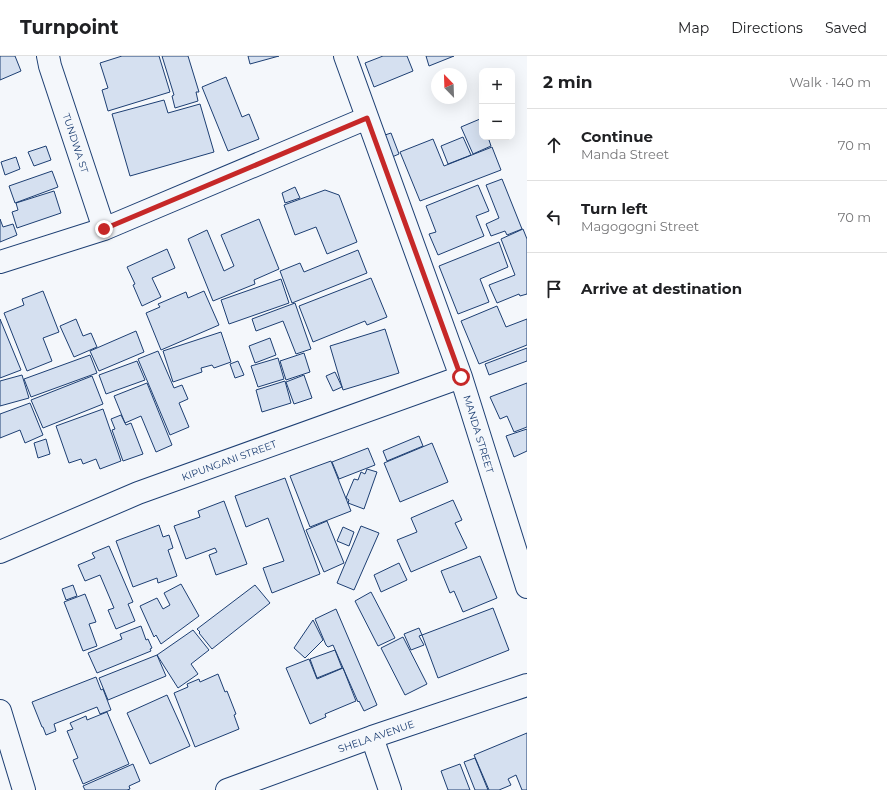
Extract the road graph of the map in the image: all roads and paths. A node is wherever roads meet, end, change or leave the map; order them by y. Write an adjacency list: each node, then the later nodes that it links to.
1 (48, 56): 4 (street, TUNDWA ST)
2 (345, 56): 3 (street, MANDA STREET)
3 (367, 118): 4 (street); 6 (street, MANDA STREET)
4 (104, 229): 5 (street)
5 (0, 262)
6 (461, 377): 7 (street, KIPUNGANI STREET); 8 (street, MANDA STREET)
7 (0, 552)
8 (527, 587)
9 (527, 685): 11 (street, SHELA AVENUE)
10 (0, 711): 12 (street)
11 (372, 737): 13 (street, SHELA AVENUE); 14 (street)
12 (24, 790)
13 (227, 790)
14 (390, 790)

